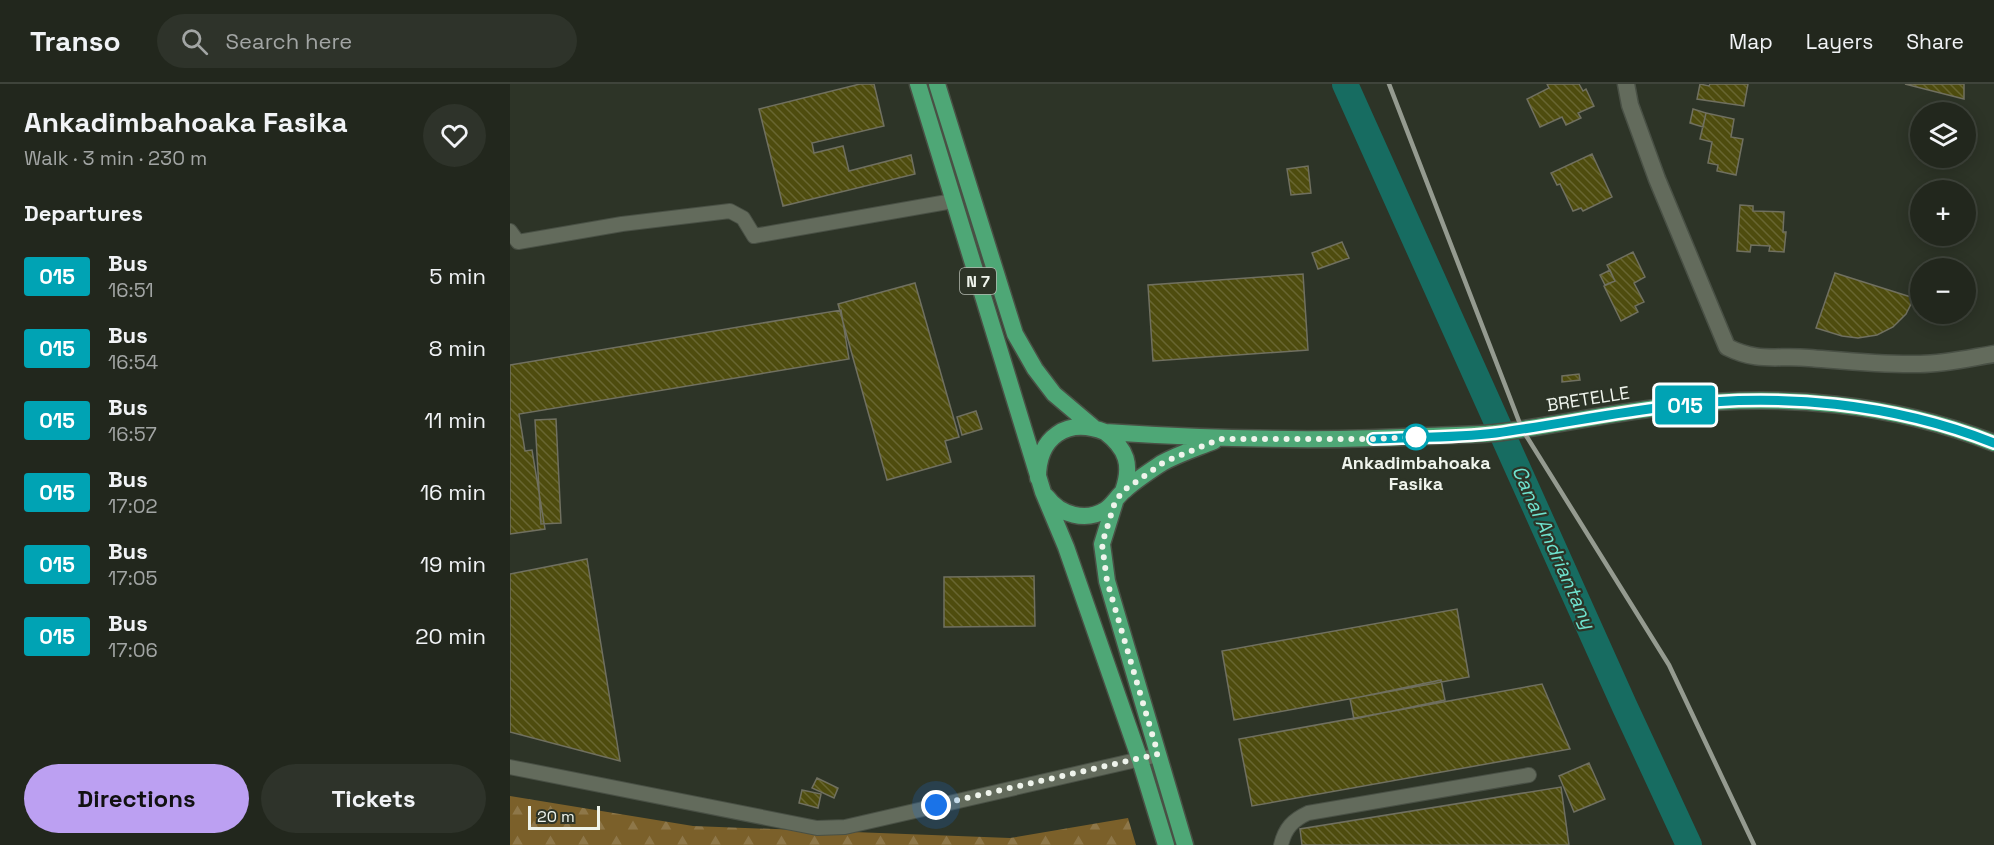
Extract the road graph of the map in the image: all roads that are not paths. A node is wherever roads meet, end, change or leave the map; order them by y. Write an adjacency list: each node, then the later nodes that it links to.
1 (918, 84): 4 (main road, N 7)
2 (938, 84): 7 (main road, N 7)
3 (1626, 84): 6 (street)
4 (953, 201): 5 (lane); 10 (main road, N 7)
5 (510, 231)
6 (1994, 354)
7 (1099, 429): 8 (main road, BRETELLE); 10 (main road); 11 (main road)
8 (1220, 439): 9 (main road, BRETELLE); 11 (main road)
9 (1994, 443)
10 (1040, 485): 11 (main road); 13 (main road, N 7)
11 (1119, 497): 12 (main road)
12 (1158, 754): 13 (lane); 17 (main road)
13 (1140, 760): 14 (lane); 16 (main road, N 7)
14 (510, 767)
15 (1529, 775): 18 (lane)
16 (1166, 845)
17 (1185, 845)
18 (1281, 845)

